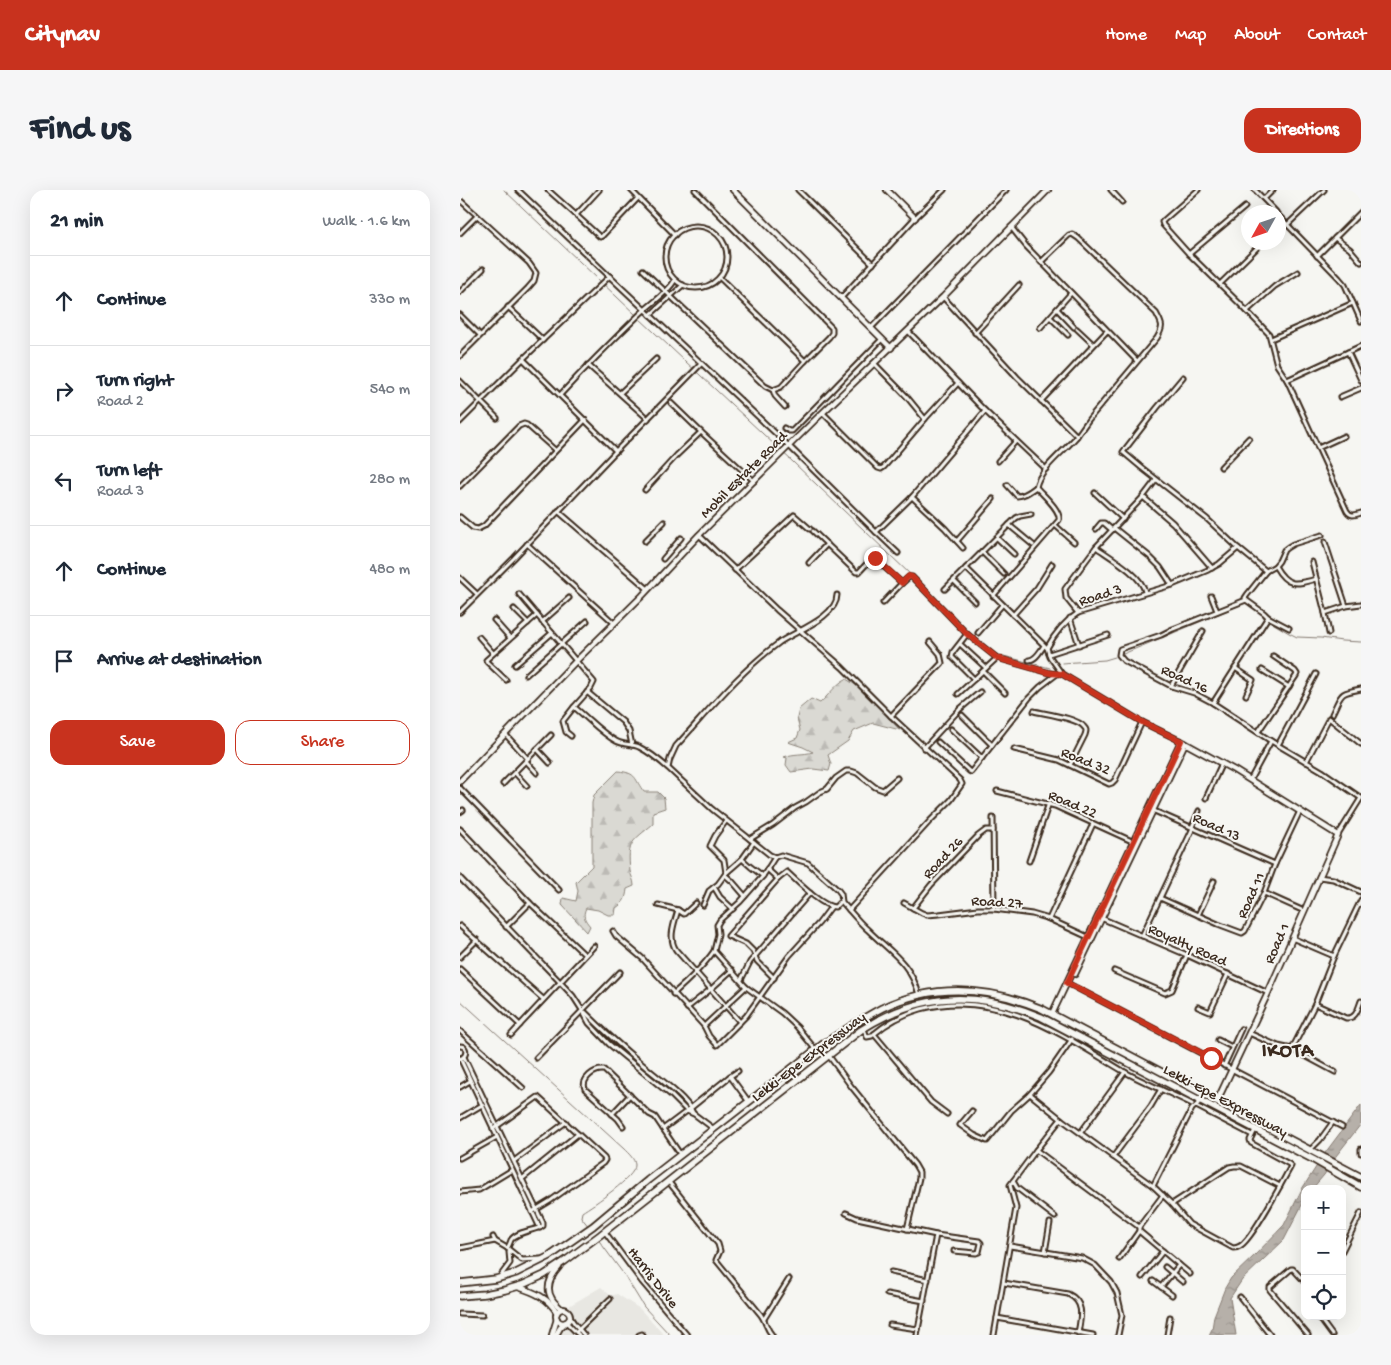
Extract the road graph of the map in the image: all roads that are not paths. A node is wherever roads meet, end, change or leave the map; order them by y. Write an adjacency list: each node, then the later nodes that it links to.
1 (518, 190): 41 (street)
2 (548, 190): 24 (street)
3 (599, 190): 24 (street)
4 (631, 190): 17 (street)
5 (695, 190): 79 (street)
6 (733, 190): 52 (street)
7 (798, 190): 37 (street)
8 (887, 190): 26 (street)
9 (944, 190): 26 (street)
10 (1006, 190): 62 (street)
11 (1048, 190): 28 (street, Mobil Estate Road)
12 (1111, 190): 20 (street)
13 (1198, 190): 33 (street)
14 (1255, 190): 18 (street)
15 (1273, 190): 18 (street)
16 (1324, 190): 27 (street)
17 (638, 198): 24 (street); 30 (street)
18 (1264, 199): 21 (street)
19 (460, 200): 25 (street)
20 (1122, 202)
21 (1269, 205)
22 (1241, 210): 33 (street)
23 (1361, 212): 31 (street)
24 (576, 215)
25 (477, 216): 29 (street); 54 (street)
26 (915, 218): 37 (street)
27 (1287, 224): 34 (street)
28 (1012, 227): 35 (street); 51 (street, Mobil Estate Road)
29 (460, 233)
30 (675, 235): 42 (street); 43 (street)
31 (1335, 238): 34 (street); 36 (street)
32 (1255, 250): 44 (street)
33 (1190, 254): 44 (street)
34 (1317, 256): 53 (street)
35 (1040, 262): 49 (street); 80 (street)
36 (1361, 262)
37 (873, 264): 52 (street)
38 (483, 269): 48 (street)
39 (643, 270): 47 (street)
40 (1298, 272): 57 (street)
41 (610, 276): 56 (street); 71 (street)
42 (720, 278): 45 (street); 79 (street)
43 (676, 280): 45 (street); 47 (street)
44 (1220, 284): 57 (street)
45 (683, 285): 50 (street)
46 (1019, 285): 66 (street)
47 (666, 291): 50 (street); 56 (street)
48 (460, 292)
49 (1071, 293): 55 (street); 64 (street)
50 (670, 295): 59 (street); 90 (street)
51 (943, 297): 65 (street, Mobil Estate Road); 66 (street)
52 (841, 298): 62 (street)
53 (1353, 303): 61 (street); 70 (street)
54 (508, 307): 67 (street); 71 (street)
55 (1056, 309): 60 (street); 72 (street)
56 (645, 310): 59 (street); 83 (street)
57 (1247, 311): 70 (street)
58 (460, 315): 67 (street)
59 (650, 315): 82 (street)
60 (1050, 317): 63 (street); 68 (street)
61 (1361, 320)
62 (871, 328): 69 (street)
63 (1040, 328)
64 (1107, 330): 72 (street); 80 (street)
65 (908, 331): 74 (street, Mobil Estate Road); 88 (street)
66 (975, 333): 95 (street)
67 (480, 334): 76 (street)
68 (1068, 335)
69 (882, 339): 74 (street); 105 (street)
70 (1271, 339): 85 (street)
71 (543, 340): 77 (street)
72 (1093, 344): 95 (street)
73 (1361, 346): 75 (street)
74 (891, 348): 81 (street, Mobil Estate Road)
75 (1348, 352): 85 (street); 86 (street)
76 (460, 356)
77 (523, 359): 92 (street); 94 (street)
78 (656, 359): 91 (street)
79 (805, 361): 90 (street)
80 (1137, 361): 107 (street)
81 (874, 363): 99 (street, Mobil Estate Road); 102 (street)
82 (701, 364): 101 (street); 111 (street)
83 (588, 365): 91 (street); 92 (street)
84 (1183, 377): 118 (street)
85 (1287, 380): 112 (street)
86 (1361, 380)
87 (460, 381): 94 (street)
88 (958, 383): 98 (street); 102 (street)
89 (1361, 388): 93 (street)
90 (773, 390): 97 (street)
91 (620, 394): 101 (street)
92 (560, 395): 103 (street)
93 (1340, 397)
94 (481, 401): 100 (street); 104 (street)
95 (1041, 401): 107 (street)
96 (671, 403): 106 (street)
97 (785, 407)
98 (985, 411): 110 (street); 126 (street)
99 (823, 413): 102 (street); 111 (street, Mobil Estate Road)
100 (497, 418)
101 (648, 419): 114 (street)
102 (925, 419)
103 (585, 420): 113 (street); 114 (street)
104 (460, 422)
105 (784, 428)
106 (702, 432): 119 (street); 123 (street)
107 (1077, 436): 117 (street)
108 (1344, 436): 112 (street)
109 (1249, 438): 116 (street)
110 (1016, 441): 115 (street); 117 (street)
111 (789, 446): 119 (street, Mobil Estate Road); 138 (street)
112 (1318, 448): 129 (street)
113 (555, 450): 121 (street); 131 (street)
114 (616, 451): 128 (street)
115 (998, 461)
116 (1221, 467)
117 (1046, 469): 122 (street)
118 (1156, 480): 125 (street); 152 (street)
119 (754, 481): 139 (street, Mobil Estate Road)
120 (1007, 485): 122 (street)
121 (460, 486)
122 (1036, 487): 135 (street)
123 (645, 490)
124 (1095, 493): 132 (street)
125 (1143, 497): 132 (street); 162 (street)
126 (912, 498): 138 (street); 144 (street)
127 (993, 499): 144 (street)
128 (558, 511): 147 (street); 171 (street)
129 (1361, 513)
130 (1031, 514): 134 (street)
131 (460, 517)
132 (1123, 519): 136 (street)
133 (664, 522): 143 (street)
134 (1009, 525): 142 (street); 149 (street)
135 (1056, 526): 145 (street); 177 (street)
136 (1113, 529): 137 (street); 150 (street); 170 (street)
137 (1096, 530)
138 (876, 532): 154 (street)
139 (699, 535): 163 (street); 171 (street, Mobil Estate Road)
140 (1322, 535): 160 (street)
141 (682, 538): 156 (street)
142 (997, 538): 153 (street); 155 (street)
143 (645, 541)
144 (957, 541): 151 (street)
145 (1074, 542)
146 (1325, 542): 185 (street)
147 (527, 544): 174 (street); 199 (street)
148 (827, 544): 158 (street); 163 (street); 169 (street)
149 (1033, 545)
150 (1096, 547): 173 (street); 189 (street)
151 (964, 548)
152 (1238, 548): 162 (street, Road 3); 164 (street)
153 (982, 552): 161 (street); 165 (street)
154 (898, 553)
155 (1014, 554)
156 (663, 559)
157 (1312, 562): 167 (street)
158 (810, 563)
159 (1052, 564): 192 (street)
160 (1275, 566): 164 (street); 167 (street)
161 (966, 568): 168 (street); 177 (street)
162 (1212, 568): 170 (street, Road 3)
163 (735, 570): 202 (street)
164 (1266, 571): 180 (street)
165 (1004, 574)
166 (460, 578): 174 (street)
167 (1316, 579): 190 (street)
168 (954, 581): 172 (street); 181 (street)
169 (902, 583): 182 (street); 206 (street)
170 (1172, 584): 173 (street, Road 3)
171 (648, 589): 199 (street, Mobil Estate Road)
172 (945, 589)
173 (1145, 592): 189 (street, Road 3)
174 (477, 594): 187 (street)
175 (519, 594): 191 (street)
176 (837, 595): 202 (street)
177 (994, 596): 184 (street)
178 (1211, 596): 188 (street)
179 (569, 598): 197 (street)
180 (1246, 600): 188 (street, Road 16); 193 (street)
181 (975, 602)
182 (883, 603)
183 (1361, 604): 185 (street)
184 (1002, 605): 192 (street); 204 (street)
185 (1346, 606): 190 (street)
186 (514, 609): 198 (street)
187 (460, 612)
188 (1217, 612): 231 (street, Road 16)
189 (1078, 613): 194 (street, Road 3)
190 (1325, 613): 205 (street)
191 (537, 615): 197 (street); 198 (street)
192 (1013, 616): 214 (street)
193 (1268, 617): 200 (street); 222 (street)
194 (1070, 618): 213 (street); 214 (street, Road 3)
195 (494, 620): 209 (street)
196 (587, 621): 211 (street)
197 (542, 622): 203 (street)
198 (528, 623): 209 (street)
199 (614, 623): 220 (street, Mobil Estate Road)
200 (1288, 628)
201 (1203, 630): 231 (street)
202 (802, 631): 243 (street); 267 (street)
203 (552, 633): 211 (street); 221 (street)
204 (978, 633)
205 (1329, 633)
206 (967, 634): 212 (street); 218 (street)
207 (1108, 635): 213 (street)
208 (479, 637): 215 (street)
209 (510, 638): 215 (street)
210 (930, 642): 243 (street)
211 (561, 643): 220 (street); 228 (street)
212 (960, 644): 223 (street); 229 (street)
213 (1080, 644): 216 (street)
214 (1046, 647): 216 (street); 219 (street, Road 3)
215 (493, 653): 230 (street)
216 (1049, 654): 226 (street)
217 (1273, 656): 232 (street)
218 (997, 658): 223 (street); 225 (street)
219 (1029, 660)
220 (576, 661): 234 (street); 248 (street, Mobil Estate Road)
221 (515, 666)
222 (1235, 668): 238 (street); 239 (street)
223 (984, 670): 229 (street); 236 (street)
224 (1262, 670): 232 (street)
225 (1057, 674): 226 (street); 255 (street)
226 (1062, 674): 245 (street)
227 (1316, 674): 256 (street)
228 (526, 675)
229 (974, 679): 237 (street)
230 (506, 680)
231 (1171, 686): 239 (street, Road 16)
232 (1289, 687): 247 (street)
233 (1361, 689): 242 (street)
234 (588, 692): 240 (street); 257 (street)
235 (980, 692): 258 (street)
236 (1005, 693)
237 (958, 694)
238 (1246, 695)
239 (1213, 703): 247 (street, Road 16)
240 (574, 707): 250 (street); 257 (street)
241 (1034, 711): 266 (street)
242 (1332, 714)
243 (890, 716): 258 (street)
244 (962, 716): 255 (street)
245 (1142, 722): 253 (street); 266 (street, Road 32)
246 (951, 729): 261 (street)
247 (1258, 732): 251 (street, Road 16)
248 (506, 735): 262 (street); 272 (street, Mobil Estate Road)
249 (551, 735): 260 (street)
250 (571, 736)
251 (1271, 741): 256 (street, Road 16); 271 (street)
252 (938, 742): 261 (street)
253 (1183, 742): 265 (street); 280 (street)
254 (1361, 744): 263 (street)
255 (992, 745): 261 (street)
256 (1278, 745): 263 (street, Road 16)
257 (632, 746): 267 (street)
258 (924, 748): 323 (street)
259 (1014, 749): 266 (street, Road 32)
260 (537, 750): 262 (street); 264 (street)
261 (982, 758)
262 (527, 760): 268 (street); 269 (street)
263 (1306, 762): 278 (street, Road 16)
264 (550, 763)
265 (1222, 764): 271 (street); 277 (street)
266 (1070, 765)
267 (668, 768): 284 (street)
268 (514, 773): 273 (street); 274 (street)
269 (538, 773)
270 (897, 778): 290 (street)
271 (1250, 780): 282 (street)
272 (460, 781)
273 (503, 784)
274 (527, 786)
275 (460, 788): 305 (street)
276 (997, 790): 279 (street, Road 22)
277 (1206, 798)
278 (1361, 798): 289 (street, Road 1)
279 (1049, 803): 285 (street, Road 22); 295 (street)
280 (1151, 809): 286 (street, Road 13); 292 (street)
281 (1199, 811): 286 (street)
282 (1300, 811): 289 (street); 296 (street, Road 11)
283 (993, 818): 288 (street)
284 (726, 821): 290 (street); 298 (street)
285 (1093, 824): 292 (street, Road 22); 327 (street)
286 (1192, 828): 296 (street, Road 13); 310 (street)
287 (460, 830): 313 (street)
288 (992, 830): 319 (street, Road 26); 321 (street)
289 (1338, 835): 300 (street, Road 1)
290 (750, 839): 291 (street)
291 (754, 842): 293 (street); 294 (street)
292 (1135, 843): 326 (street)
293 (774, 857): 297 (street); 312 (street)
294 (742, 859): 298 (street); 299 (street)
295 (1029, 861)
296 (1275, 864): 308 (street, Road 11)
297 (767, 869): 299 (street); 302 (street)
298 (726, 874): 304 (street); 309 (street)
299 (763, 876): 309 (street)
300 (1319, 876): 306 (street); 324 (street, Road 1)
301 (460, 878): 329 (street)
302 (778, 879): 307 (street); 339 (street)
303 (1214, 881): 325 (street)
304 (714, 888): 316 (street); 320 (street)
305 (559, 890)
306 (1361, 892)
307 (810, 893): 318 (street); 339 (street)
308 (1264, 893): 324 (street); 325 (street, Road 11)
309 (745, 896): 320 (street)
310 (1160, 898): 325 (street, Road 11); 331 (street)
311 (1361, 900): 340 (street)
312 (842, 901): 318 (street); 323 (street)
313 (530, 903): 329 (street); 337 (street)
314 (696, 903): 322 (street)
315 (904, 903): 319 (street, Road 27)
316 (703, 904)
317 (658, 905): 322 (street)
318 (831, 907): 348 (street)
319 (913, 908): 321 (street, Road 27)
320 (733, 909): 336 (street)
321 (994, 909): 327 (street, Road 27)
322 (678, 910): 346 (street)
323 (849, 910): 356 (street)
324 (1304, 910): 333 (street, Road 1)
325 (1198, 915)
326 (1100, 917): 331 (street, Royalty Road); 332 (street); 351 (street)
327 (1049, 919): 332 (street, Road 27)
328 (460, 926): 334 (street)
329 (506, 927): 350 (street)
330 (613, 931): 355 (street)
331 (1142, 936): 338 (street, Royalty Road)
332 (1088, 937): 351 (street)
333 (1292, 938): 340 (street); 354 (street, Road 1)
334 (477, 940): 341 (street); 358 (street)
335 (594, 946): 337 (street)
336 (714, 951): 343 (street); 346 (street)
337 (585, 955): 350 (street)
338 (1187, 955): 344 (street); 347 (street, Royalty Road)
339 (755, 956): 348 (street); 349 (street)
340 (1334, 956): 360 (street)
341 (460, 957)
342 (460, 969): 369 (street)
343 (732, 970): 349 (street); 353 (street)
344 (1114, 971)
345 (620, 972): 364 (street)
346 (697, 973): 353 (street); 355 (street)
347 (1228, 974): 354 (street, Royalty Road); 365 (street)
348 (774, 978): 357 (street)
349 (741, 980): 352 (street)
350 (560, 982): 358 (street); 364 (street)
351 (1068, 984): 366 (street); 390 (street)
352 (746, 987): 357 (street); 361 (street)
353 (712, 989): 361 (street); 363 (street)
354 (1268, 993): 375 (street, Road 1)
355 (673, 994): 363 (street)
356 (919, 995): 366 (highway, Lekki-Epe Expressway); 371 (highway, Lekki-Epe Expressway)
357 (760, 998): 368 (street); 384 (street)
358 (543, 1000): 369 (street)
359 (1361, 1001): 360 (street)
360 (1315, 1004): 385 (street)
361 (726, 1006): 368 (street); 370 (street)
362 (1198, 1007): 365 (street)
363 (687, 1008): 370 (street)
364 (582, 1010): 388 (street); 389 (street); 391 (street)
365 (1210, 1012): 367 (street)
366 (1053, 1015): 403 (highway, Lekki-Epe Expressway)
367 (1208, 1016)
368 (740, 1022): 370 (street)
369 (520, 1024): 378 (street)
370 (704, 1026)
371 (849, 1027): 376 (highway); 384 (highway, Lekki-Epe Expressway)
372 (863, 1028): 376 (highway, Lekki-Epe Expressway); 377 (street); 405 (highway, Lekki-Epe Expressway)
373 (1241, 1029): 383 (street)
374 (460, 1031): 379 (street)
375 (1249, 1033): 385 (street); 392 (street, Road 1)
376 (855, 1034): 386 (highway, Lekki-Epe Expressway)
377 (874, 1034): 380 (street); 412 (street)
378 (511, 1036)
379 (469, 1039): 382 (street); 399 (street)
380 (1072, 1039): 394 (street); 401 (street)
381 (1218, 1040): 383 (street)
382 (462, 1046): 387 (street)
383 (1232, 1047): 390 (street)
384 (815, 1050): 404 (highway, Lekki-Epe Expressway)
385 (1292, 1050): 395 (street)
386 (828, 1055): 438 (highway, Lekki-Epe Expressway); 453 (street)
387 (461, 1058): 397 (street); 417 (street)
388 (536, 1058)
389 (641, 1063): 391 (street); 407 (street)
390 (1224, 1066): 392 (street)
391 (637, 1067): 409 (street)
392 (1232, 1070): 403 (street, Road 1); 416 (street)
393 (738, 1071): 396 (street)
394 (1125, 1072): 400 (street); 423 (street)
395 (1335, 1072)
396 (730, 1076): 404 (street); 407 (street)
397 (470, 1081): 398 (street); 406 (street)
398 (460, 1087)
399 (523, 1088)
400 (1161, 1089): 405 (street); 430 (street)
401 (1030, 1094): 408 (street); 414 (street)
402 (630, 1095): 410 (street); 410 (street); 421 (street)
403 (1217, 1101): 428 (highway, Lekki-Epe Expressway)
404 (750, 1102): 422 (highway, Lekki-Epe Expressway)
405 (1196, 1102): 424 (highway, Lekki-Epe Expressway); 440 (street)
406 (482, 1105): 413 (street); 420 (street)
407 (691, 1108): 409 (street); 411 (street)
408 (972, 1111)
409 (687, 1112): 411 (street); 421 (street)
410 (612, 1114): 418 (street)
411 (694, 1114): 422 (street)
412 (947, 1114)
413 (460, 1118)
414 (1061, 1118): 423 (street); 427 (street)
415 (566, 1122): 417 (street); 425 (street); 433 (street)
416 (1333, 1122): 419 (street); 428 (street)
417 (497, 1126): 420 (street); 433 (street)
418 (623, 1126)
419 (1342, 1127)
420 (493, 1129): 426 (street)
421 (663, 1129): 429 (street)
422 (715, 1130): 429 (highway, Lekki-Epe Expressway)
423 (1081, 1132): 430 (street)
424 (1254, 1132): 432 (highway, Lekki-Epe Expressway); 441 (street)
425 (578, 1134): 437 (street); 446 (street)
426 (497, 1137): 431 (street); 435 (street)
427 (1036, 1150): 439 (street); 454 (street)
428 (1309, 1150): 432 (highway, Lekki-Epe Expressway)
429 (681, 1155): 464 (highway, Lekki-Epe Expressway)
430 (1114, 1157): 440 (street)
431 (460, 1158)
432 (1316, 1158): 434 (highway, Lekki-Epe Expressway)
433 (514, 1161): 437 (street)
434 (1334, 1167): 436 (highway, Lekki-Epe Expressway); 442 (highway, Lekki-Epe Expressway)
435 (512, 1170): 443 (street); 447 (street)
436 (1361, 1177)
437 (522, 1179): 446 (street)
438 (668, 1180): 455 (highway, Lekki-Epe Expressway); 496 (street)
439 (1013, 1181): 450 (street); 458 (street)
440 (1153, 1186): 444 (street)
441 (1280, 1186): 445 (street); 445 (street)
442 (1361, 1187)
443 (460, 1192)
444 (1163, 1195): 445 (street); 454 (street)
445 (1172, 1204)
446 (536, 1209): 447 (street); 452 (street)
447 (532, 1212): 452 (street)
448 (846, 1213): 453 (street)
449 (1361, 1213): 457 (street)
450 (1055, 1217)
451 (1050, 1223): 462 (street)
452 (540, 1228): 460 (street)
453 (907, 1229): 456 (street)
454 (1139, 1229): 463 (street); 465 (street)
455 (603, 1233): 466 (highway, Lekki-Epe Expressway); 508 (street, Harris Drive)
456 (936, 1235): 461 (street); 476 (street)
457 (1346, 1243)
458 (1010, 1246): 462 (street); 480 (street)
459 (460, 1248): 460 (street)
460 (508, 1250): 464 (street); 474 (street)
461 (954, 1251)
462 (1044, 1252): 513 (street)
463 (1163, 1252): 467 (street); 472 (street)
464 (550, 1256): 474 (highway, Lekki-Epe Expressway)
465 (1119, 1259)
466 (564, 1261): 481 (highway, Lekki-Epe Expressway); 489 (street)
467 (1179, 1265): 470 (street); 471 (street)
468 (1164, 1267): 470 (street)
469 (891, 1272): 476 (street)
470 (1172, 1273): 478 (street); 482 (street)
471 (1190, 1274)
472 (1142, 1277)
473 (1301, 1278): 516 (street)
474 (496, 1279): 479 (highway, Lekki-Epe Expressway)
475 (790, 1279): 496 (street)
476 (928, 1280): 488 (street)
477 (1153, 1281): 482 (street)
478 (1183, 1282)
479 (460, 1283)
480 (1004, 1283): 494 (street); 502 (street)
481 (517, 1286): 485 (highway, Lekki-Epe Expressway); 492 (street)
482 (1161, 1287): 484 (street)
483 (887, 1294): 488 (street)
484 (1172, 1295)
485 (460, 1296)
486 (1240, 1297): 515 (street)
487 (610, 1299): 501 (street)
488 (924, 1301): 500 (street)
489 (561, 1309): 492 (street); 493 (street)
490 (460, 1314): 491 (street)
491 (482, 1315)
492 (557, 1316): 498 (street); 503 (street)
493 (570, 1317): 498 (street); 501 (street)
494 (997, 1318): 502 (street); 511 (street)
495 (1170, 1318): 514 (street)
496 (764, 1319): 509 (street)
497 (1321, 1320): 517 (street)
498 (565, 1322): 501 (street); 504 (street)
499 (890, 1325): 500 (street)
500 (918, 1330): 510 (street)
501 (578, 1332): 505 (street)
502 (1078, 1333): 512 (street)
503 (552, 1335)
504 (556, 1335)
505 (584, 1335)
506 (639, 1335): 507 (street)
507 (643, 1335)
508 (687, 1335)
509 (772, 1335)
510 (917, 1335)
511 (994, 1335)
512 (1093, 1335)
513 (1118, 1335)
514 (1167, 1335)
515 (1270, 1335)
516 (1308, 1335)
517 (1332, 1335)

